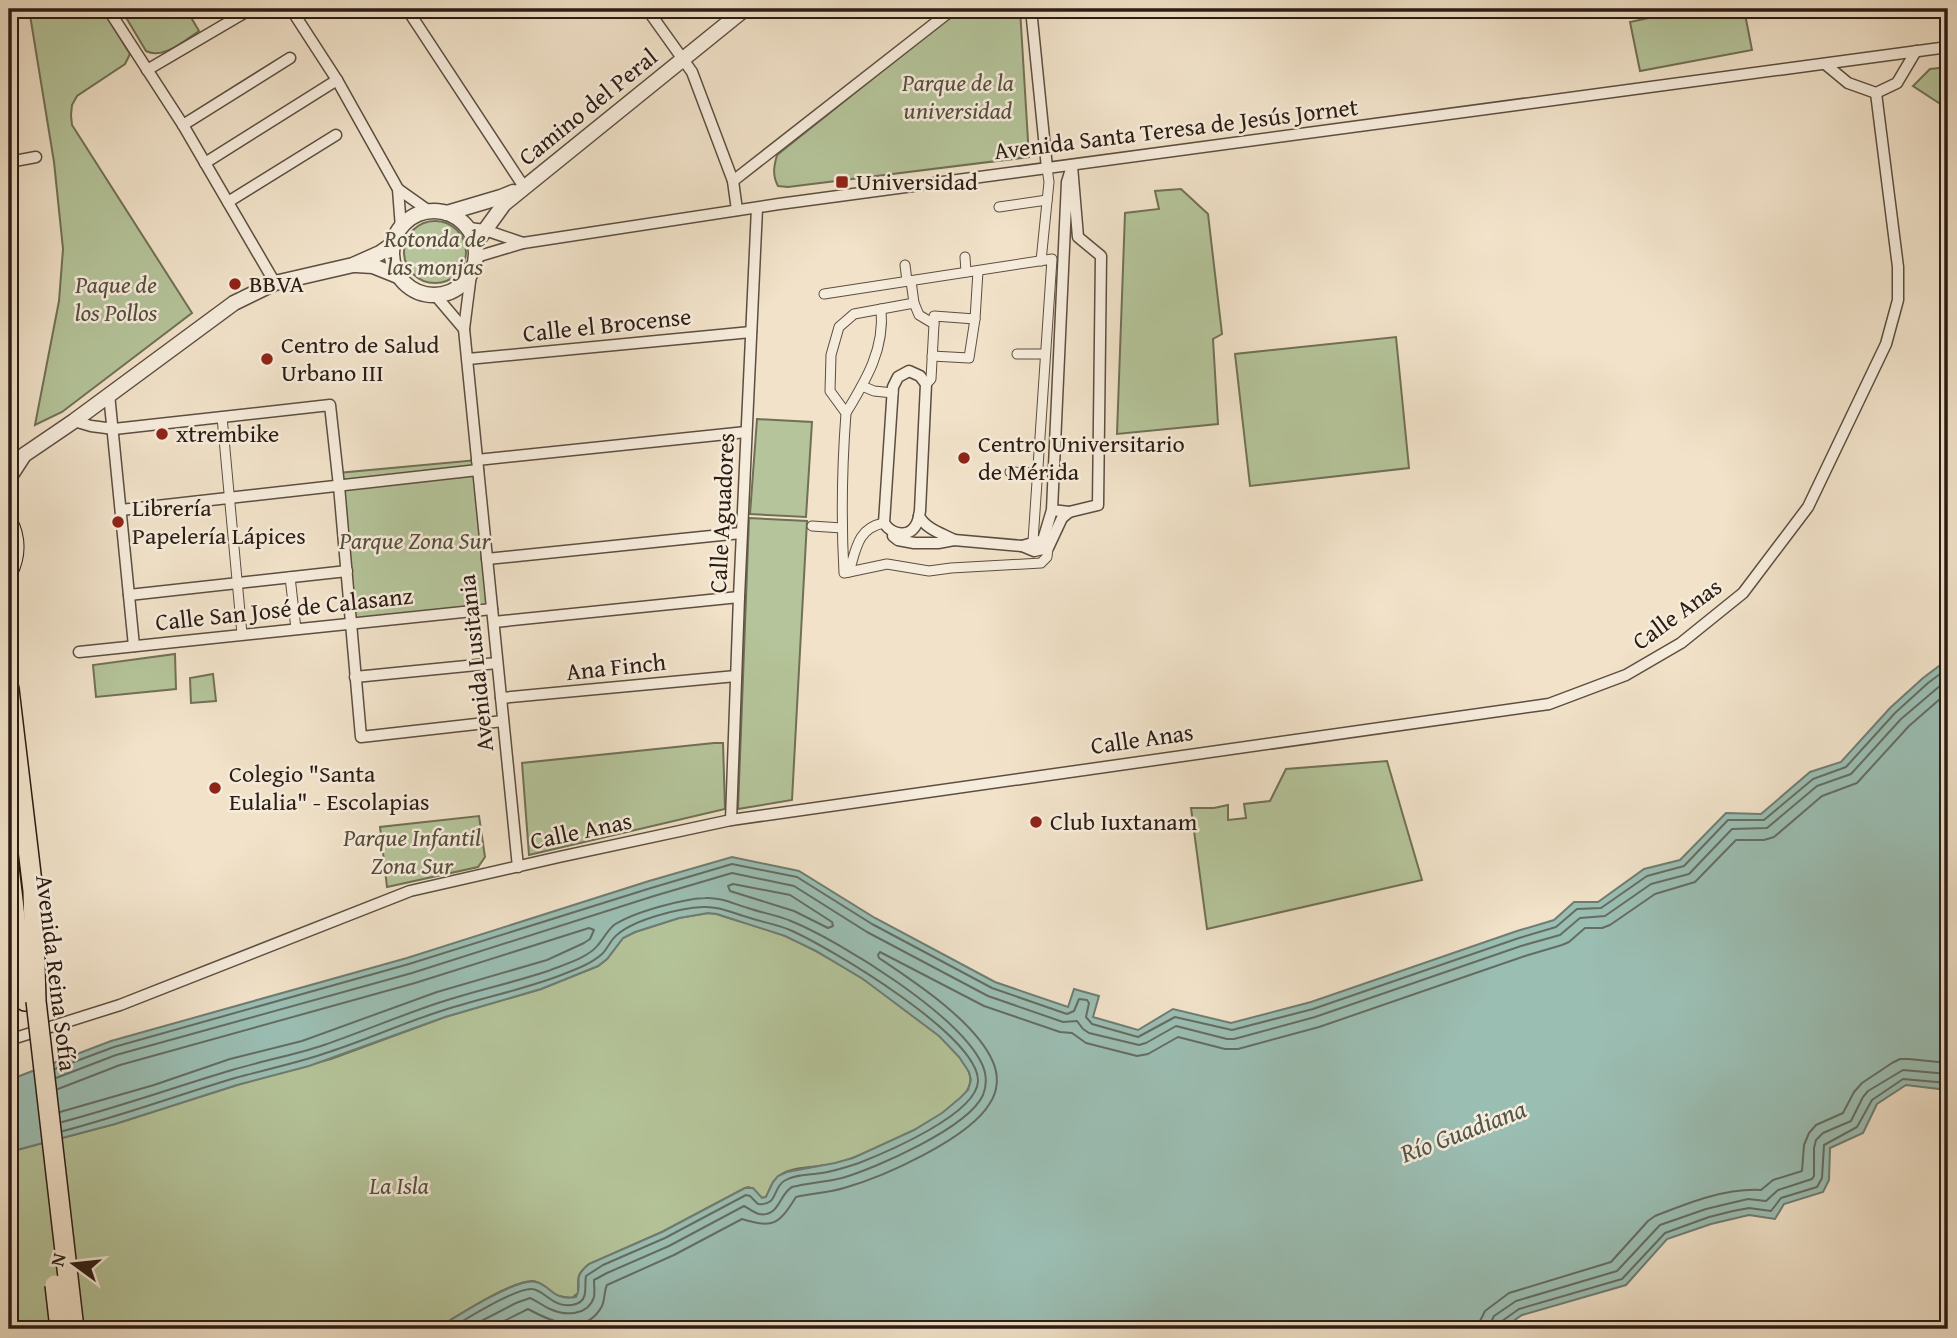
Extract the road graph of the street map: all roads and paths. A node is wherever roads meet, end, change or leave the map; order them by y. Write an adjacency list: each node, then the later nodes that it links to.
1 (108, 9): 14 (street)
2 (251, 9): 14 (street)
3 (291, 9): 15 (street)
4 (407, 9): 25 (street)
5 (647, 9): 12 (street)
6 (953, 9): 24 (street)
7 (1031, 9): 23 (street)
8 (740, 10): 12 (street, Camino del Peral)
9 (1948, 47): 10 (street, Avenida Santa Teresa de Jesús Jornet)
10 (1916, 51): 13 (street, Avenida Santa Teresa de Jesús Jornet); 16 (street)
11 (290, 58): 17 (street)
12 (682, 60): 24 (street); 25 (street, Camino del Peral)
13 (1825, 64): 16 (street); 22 (street, Avenida Santa Teresa de Jesús Jornet)
14 (147, 70): 17 (street)
15 (337, 80): 21 (street); 26 (street)
16 (1876, 93): 114 (street, Calle Anas)
17 (183, 125): 21 (street)
18 (336, 135): 28 (street)
19 (36, 157): 20 (street)
20 (9, 162)
21 (205, 163): 28 (street)
22 (1072, 166): 23 (street, Avenida Santa Teresa de Jesús Jornet); 38 (street); 41 (street)
23 (1047, 168): 27 (street); 30 (street, Avenida Santa Teresa de Jesús Jornet)
24 (733, 181): 32 (street)
25 (524, 187): 33 (street, Camino del Peral); 36 (street, Camino del Peral)
26 (398, 189): 31 (street); 34 (street)
27 (1047, 200): 29 (street); 43 (street)
28 (228, 202): 51 (street)
29 (999, 207)
30 (757, 208): 32 (street, Avenida Santa Teresa de Jesús Jornet); 59 (street, Calle Aguadores)
31 (429, 211): 33 (street); 34 (street)
32 (737, 211): 37 (street, Avenida Santa Teresa de Jesús Jornet)
33 (447, 213): 35 (street)
34 (401, 228): 39 (street)
35 (469, 228): 36 (street, Avenida Santa Teresa de Jesús Jornet); 40 (street)
36 (485, 230): 37 (street, Avenida Santa Teresa de Jesús Jornet); 40 (street, Camino del Peral)
37 (523, 243): 40 (street, Avenida Santa Teresa de Jesús Jornet)
38 (1085, 243): 41 (street); 81 (street)
39 (393, 244): 44 (street); 49 (street)
40 (476, 251): 48 (street)
41 (1065, 251): 80 (street)
42 (965, 257): 47 (street)
43 (1041, 261): 46 (street); 61 (street)
44 (353, 265): 49 (street); 51 (street)
45 (905, 265): 50 (street)
46 (978, 271): 47 (street); 56 (street)
47 (966, 272): 50 (street)
48 (471, 274): 53 (street); 58 (street, Avenida Lusitania)
49 (398, 275): 53 (street)
50 (909, 281): 52 (street); 54 (street)
51 (275, 283): 67 (street)
52 (824, 294)
53 (436, 296): 58 (street)
54 (914, 303): 55 (street); 57 (street)
55 (881, 309): 65 (street); 68 (street)
56 (975, 319): 57 (street); 62 (street)
57 (934, 324): 62 (street)
58 (464, 330): 63 (street, Avenida Lusitania)
59 (751, 332): 63 (street, Calle el Brocense); 72 (street, Calle Aguadores)
60 (1017, 354): 61 (street)
61 (1045, 354): 75 (street)
62 (932, 355): 64 (street)
63 (467, 359): 73 (street, Avenida Lusitania)
64 (926, 384): 66 (street); 82 (street)
65 (862, 386): 66 (street); 68 (street)
66 (892, 393): 85 (street)
67 (109, 394): 70 (street); 71 (street)
68 (846, 413): 86 (street)
69 (222, 417): 71 (street); 77 (street); 78 (street)
70 (74, 421): 71 (street); 76 (street)
71 (114, 429): 79 (street)
72 (747, 432): 73 (street); 87 (street, Calle Aguadores)
73 (478, 465): 77 (street); 92 (street, Avenida Lusitania)
74 (1010, 472): 75 (street)
75 (1038, 473): 89 (street)
76 (10, 479)
77 (339, 486): 78 (street); 93 (street)
78 (229, 498): 79 (street); 97 (street)
79 (121, 510): 98 (street)
80 (1052, 510): 81 (street); 89 (street)
81 (1069, 512): 91 (street)
82 (919, 516): 85 (street); 88 (street)
83 (9, 521): 95 (main road)
84 (812, 526): 86 (street)
85 (885, 526): 88 (street); 94 (street)
86 (842, 528): 94 (street)
87 (741, 533): 92 (street); 99 (street, Calle Aguadores)
88 (954, 540): 90 (street)
89 (1033, 541): 90 (street)
90 (1022, 545): 91 (street)
91 (1048, 548): 94 (street)
92 (487, 559): 100 (street, Avenida Lusitania)
93 (347, 571): 96 (street); 102 (street)
94 (849, 572)
95 (9, 573)
96 (290, 577): 97 (street); 103 (street)
97 (237, 583): 98 (street); 104 (street)
98 (129, 595): 105 (street)
99 (739, 597): 101 (street); 108 (street, Calle Aguadores)
100 (492, 610): 101 (street, Avenida Lusitania); 102 (street, Calle San José de Calasanz)
101 (494, 622): 107 (street, Avenida Lusitania)
102 (351, 623): 103 (street, Calle San José de Calasanz); 109 (street)
103 (296, 629): 104 (street, Calle San José de Calasanz)
104 (242, 635): 105 (street, Calle San José de Calasanz)
105 (134, 646): 106 (street, Calle San José de Calasanz)
106 (79, 652)
107 (498, 663): 109 (street); 111 (street, Avenida Lusitania)
108 (736, 676): 111 (street, Ana Finch); 114 (street, Calle Aguadores)
109 (355, 677): 112 (street)
110 (9, 689): 118 (highway)
111 (501, 698): 112 (street, Avenida Lusitania)
112 (503, 721): 116 (street, Avenida Lusitania)
113 (9, 790): 118 (highway, Avenida Reina Sofía)
114 (731, 820): 116 (street, Calle Anas)
115 (9, 867): 118 (highway, Avenida Reina Sofía)
116 (518, 867): 119 (street, Calle Anas)
117 (9, 925): 118 (highway)
118 (30, 1001): 120 (highway, Avenida Reina Sofía, bridge); 121 (highway, Avenida Reina Sofía, bridge)
119 (9, 1040)
120 (60, 1329)
121 (74, 1329)

